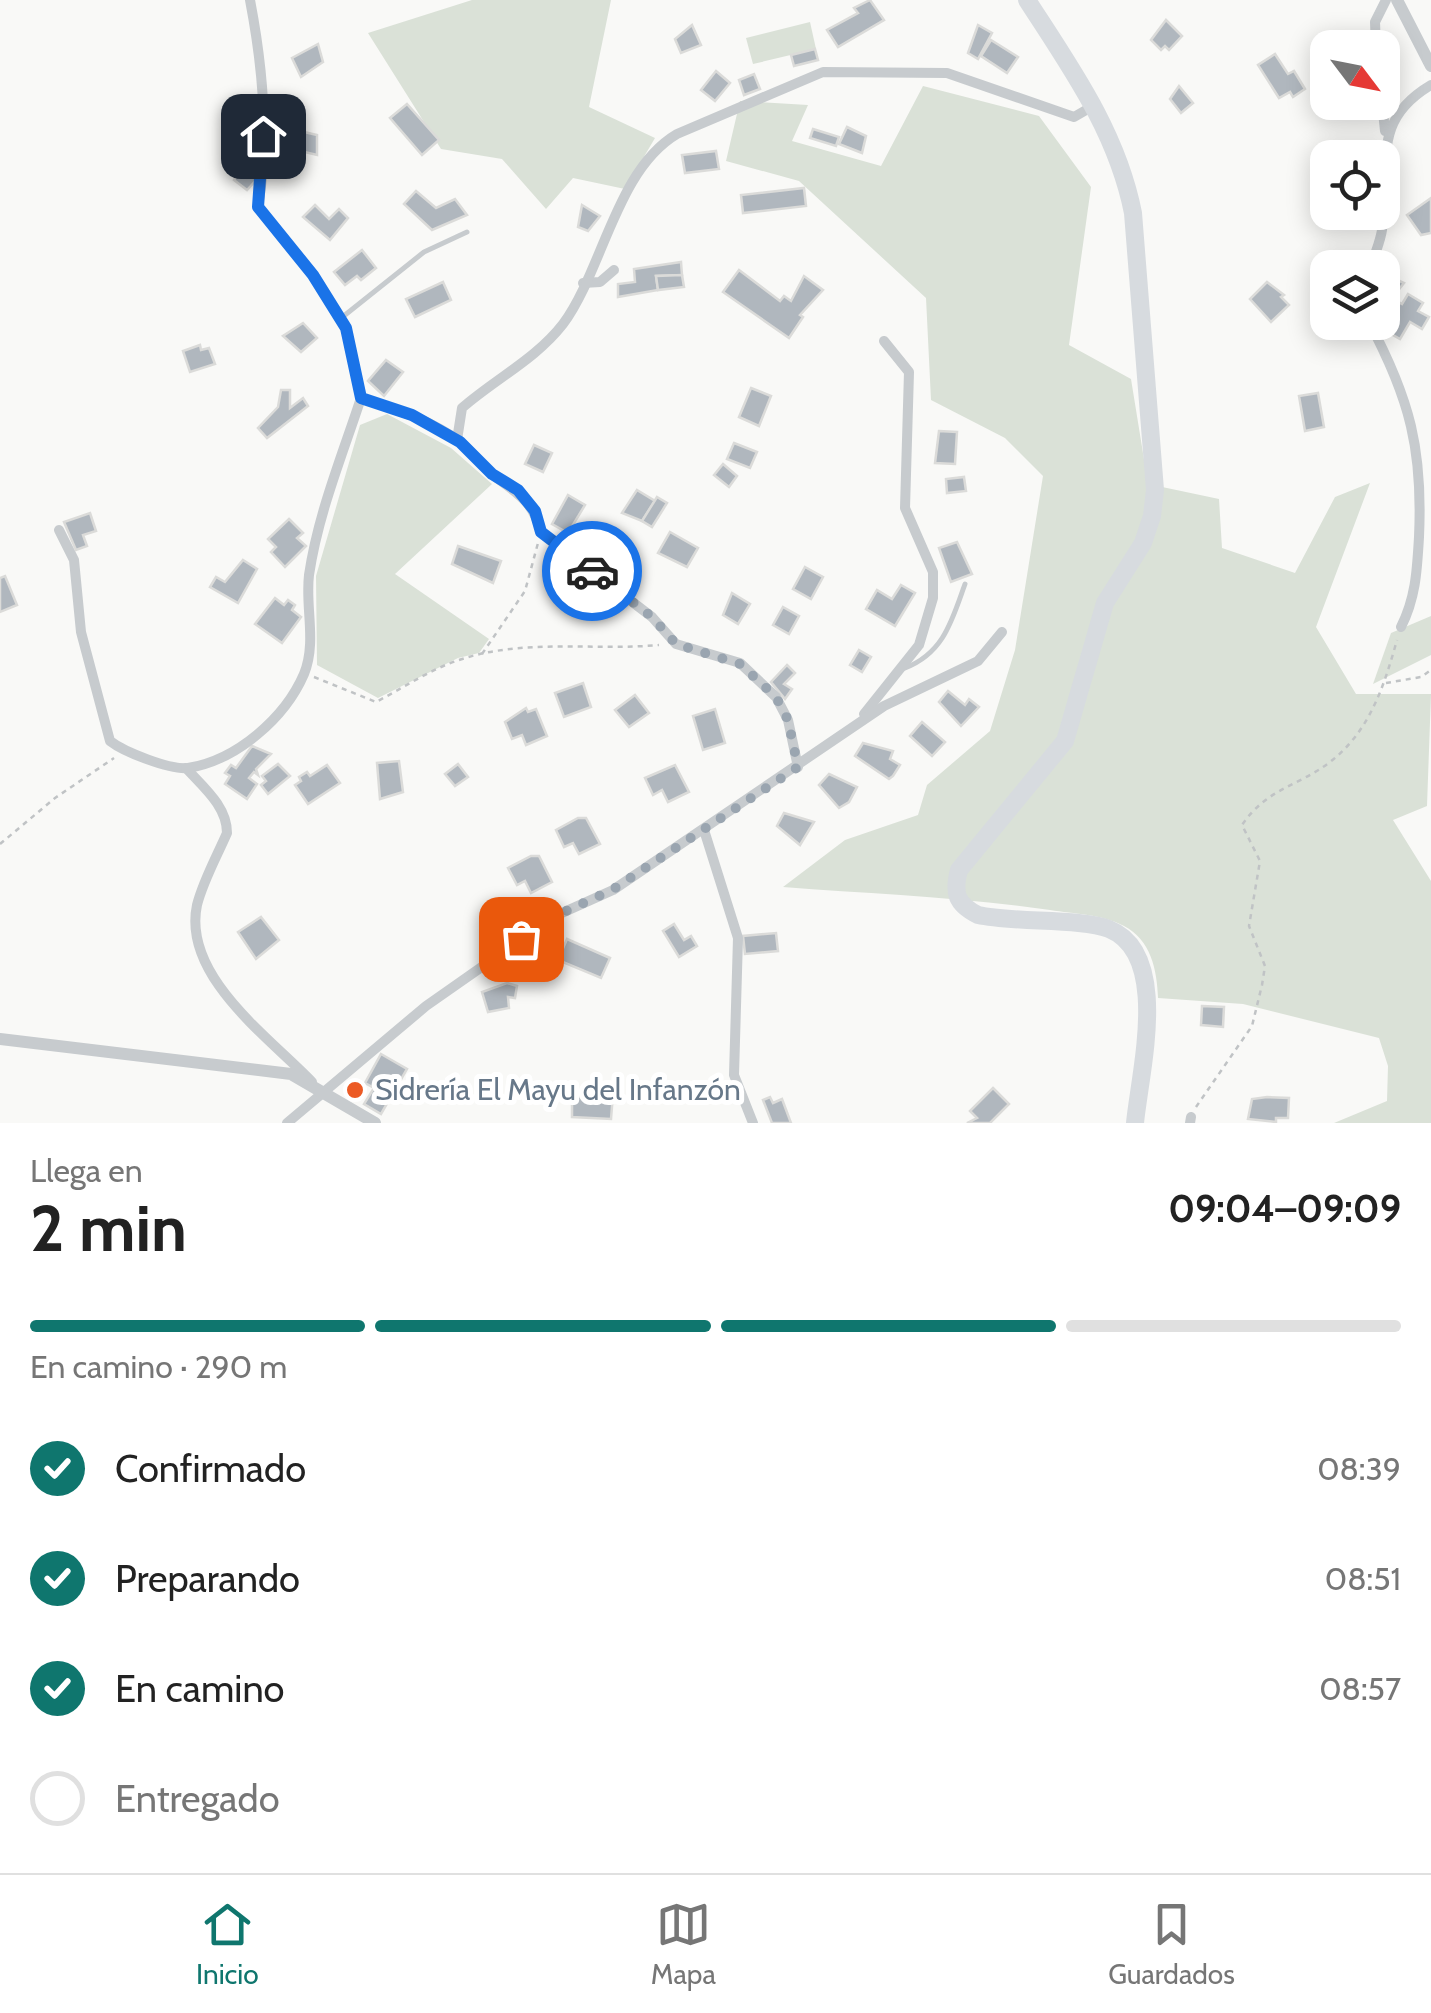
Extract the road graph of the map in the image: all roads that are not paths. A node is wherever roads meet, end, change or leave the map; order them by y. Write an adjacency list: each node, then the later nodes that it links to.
1 (250, 0): 15 (street)
2 (1028, 0): 8 (highway)
3 (1386, 0): 5 (street)
4 (1396, 0): 6 (street)
5 (1375, 30)
6 (1431, 66)
7 (1431, 85): 10 (street)
8 (1093, 106): 14 (street); 34 (highway)
9 (1384, 120): 10 (street)
10 (1386, 137): 12 (street)
11 (468, 232): 15 (lane)
12 (1376, 250)
13 (614, 270): 14 (street)
14 (583, 283): 19 (street)
15 (340, 319): 18 (street)
16 (1379, 340): 22 (street)
17 (884, 341): 24 (street)
18 (361, 398): 19 (street); 27 (street)
19 (457, 440): 26 (street)
20 (59, 530): 27 (street)
21 (965, 584): 24 (lane)
22 (1401, 626)
23 (1002, 632): 25 (street)
24 (898, 671): 25 (street)
25 (857, 722): 26 (street)
26 (798, 767): 28 (street)
27 (186, 768): 30 (street)
28 (704, 830): 30 (street); 33 (street)
29 (0, 1039): 30 (street)
30 (323, 1093): 31 (street); 32 (street)
31 (288, 1123)
32 (375, 1123)
33 (753, 1123)
34 (1135, 1123)

